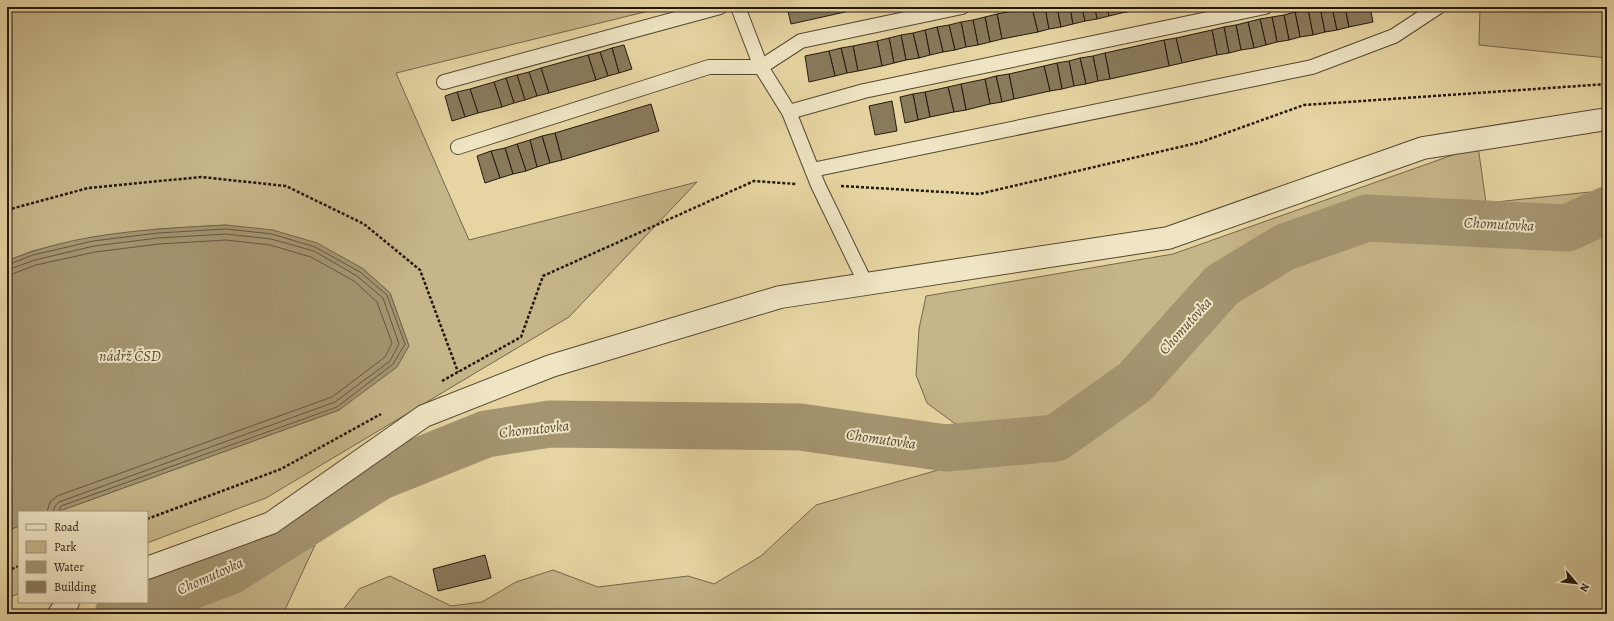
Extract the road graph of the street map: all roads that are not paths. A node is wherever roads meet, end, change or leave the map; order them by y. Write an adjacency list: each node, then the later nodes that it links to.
1 (720, 7): 7 (lane)
2 (738, 7): 6 (lane)
3 (962, 7): 6 (lane)
4 (1265, 7): 8 (lane)
5 (1438, 7): 11 (lane)
6 (761, 67): 8 (lane); 10 (lane)
7 (444, 82)
8 (789, 112): 11 (lane)
9 (1607, 119): 12 (street)
10 (458, 147)
11 (812, 170): 12 (lane)
12 (866, 284): 13 (street)
13 (148, 568)
14 (67, 603): 15 (street)
15 (59, 614)

